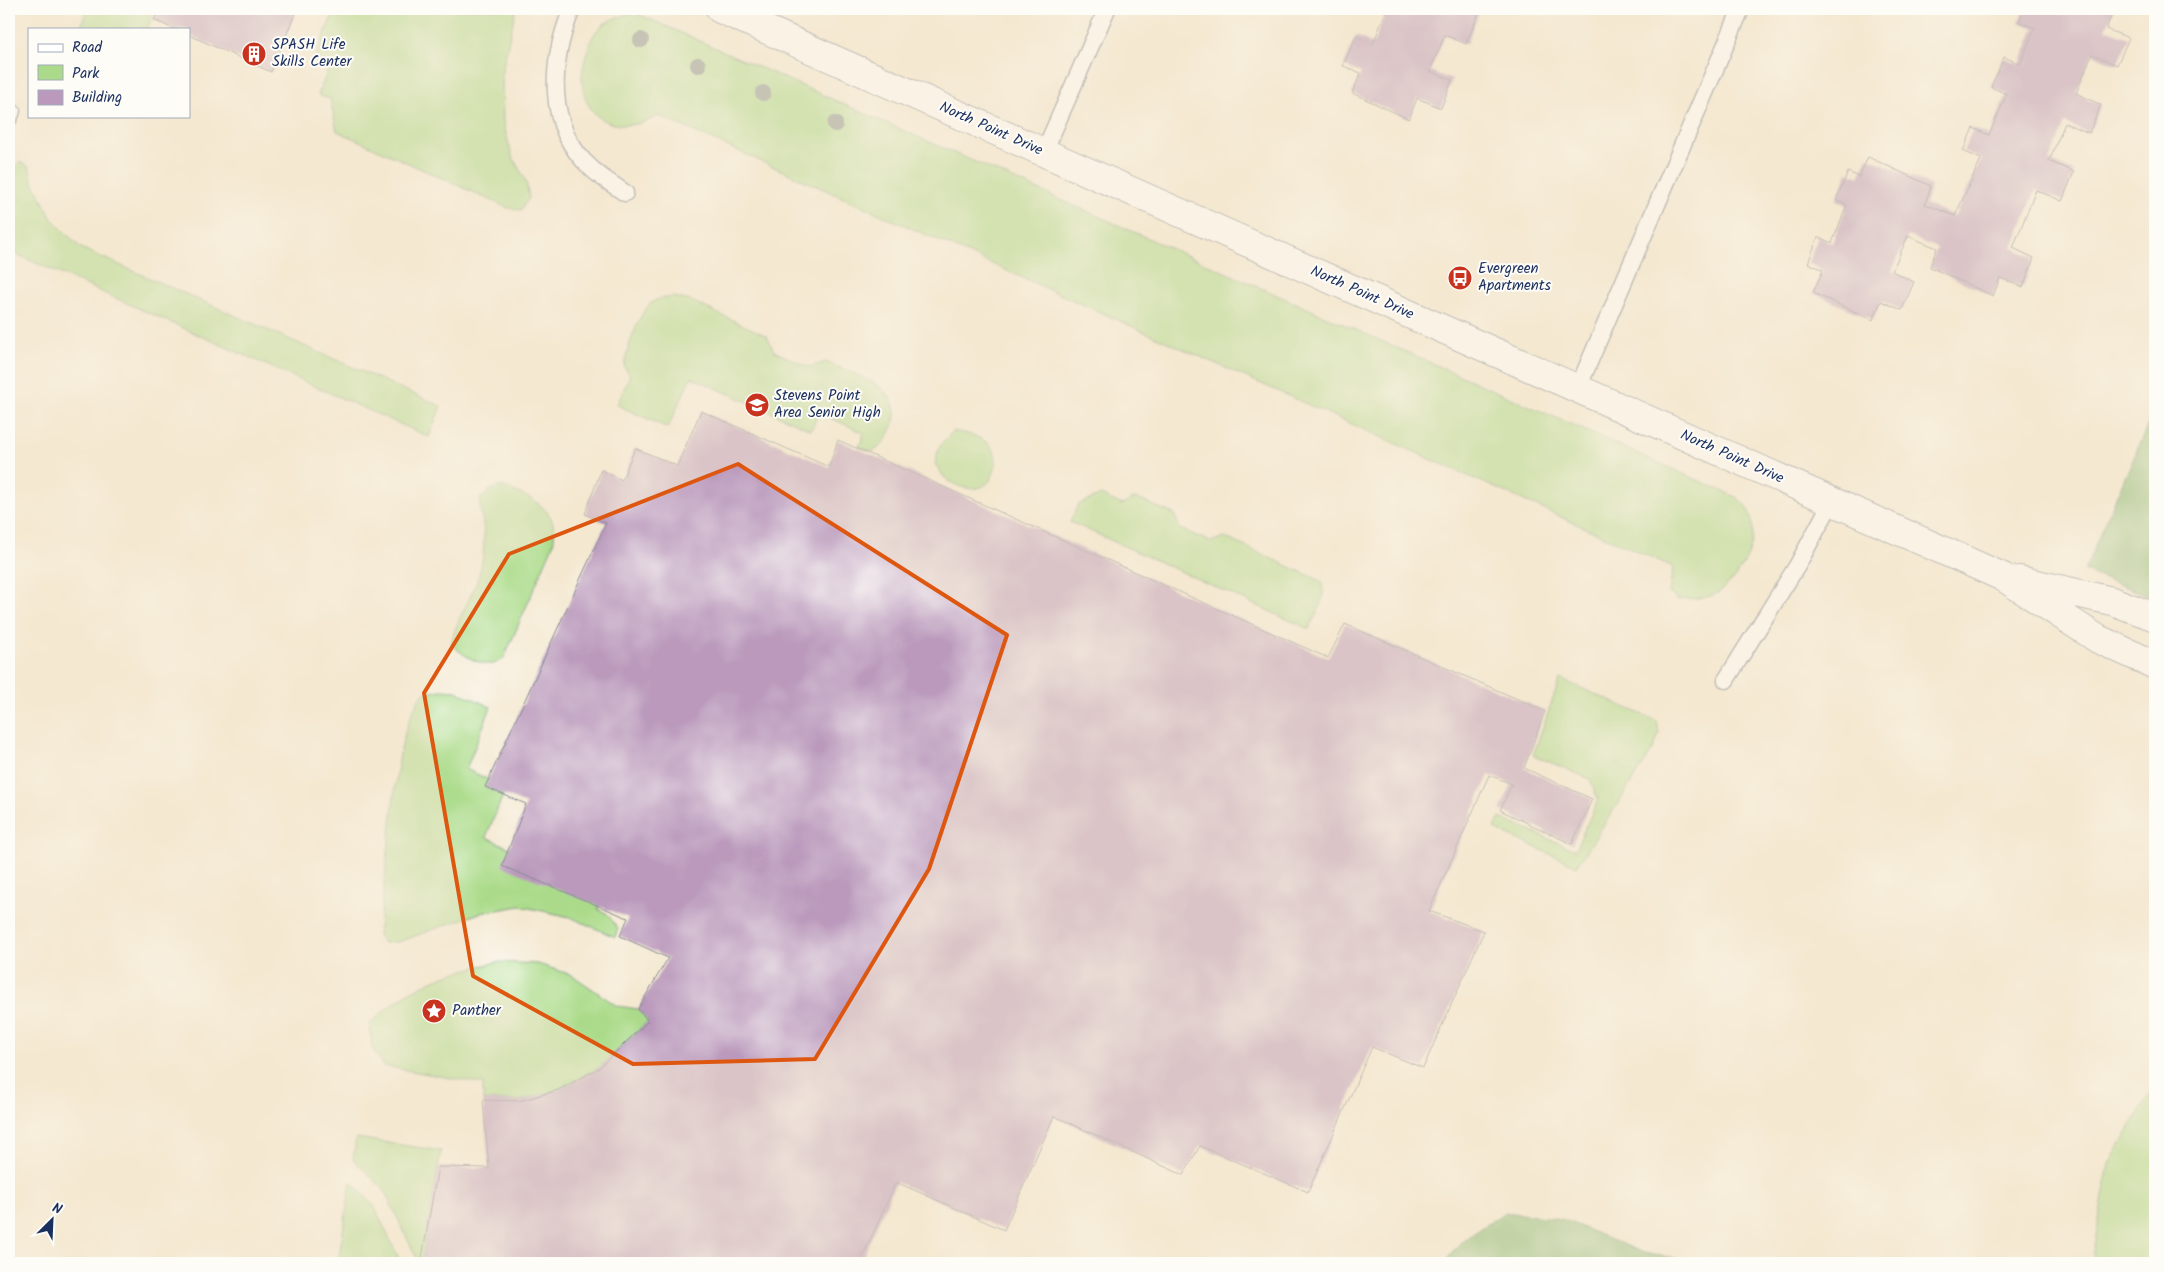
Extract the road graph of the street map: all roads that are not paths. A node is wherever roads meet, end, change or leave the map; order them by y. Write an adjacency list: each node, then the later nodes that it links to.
1 (572, 9): 6 (lane)
2 (720, 9): 5 (street, North Point Drive)
3 (1107, 9): 5 (lane)
4 (1741, 9): 7 (lane)
5 (1044, 152): 7 (street, North Point Drive)
6 (625, 193)
7 (1578, 388): 8 (street, North Point Drive)
8 (1832, 501): 9 (street, North Point Drive); 12 (lane)
9 (2003, 577): 10 (street, North Point Drive); 11 (street, North Point Drive)
10 (2155, 617)
11 (2155, 665)
12 (1726, 680)

